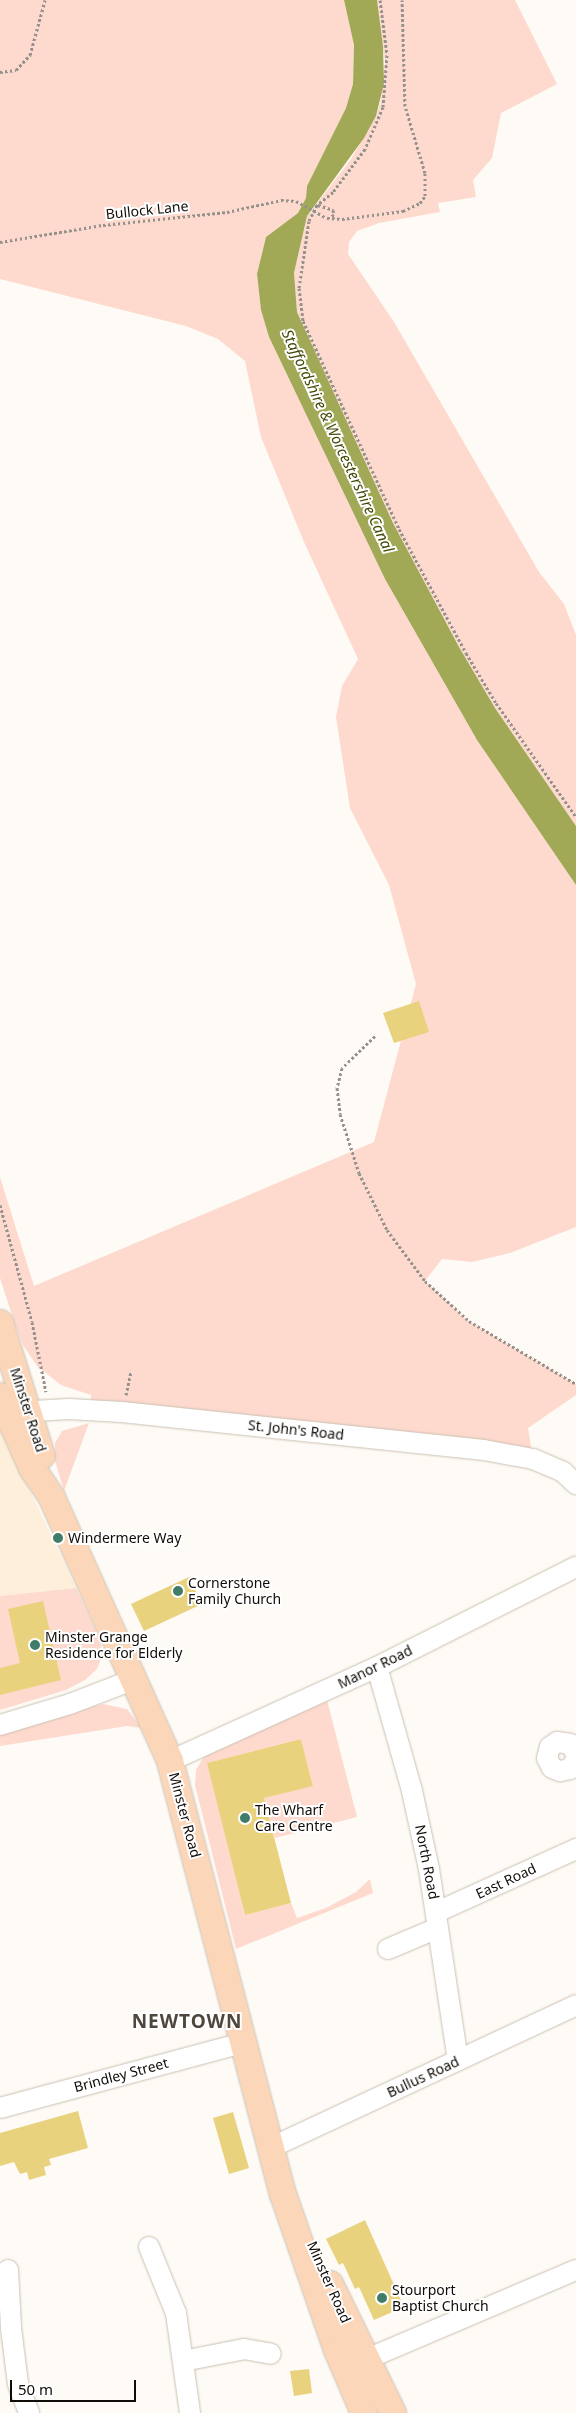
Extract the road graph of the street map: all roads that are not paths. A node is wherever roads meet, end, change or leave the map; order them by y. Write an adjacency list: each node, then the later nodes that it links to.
1 (1, 1328): 2 (main road, Minster Road)
2 (21, 1407): 3 (street, St. John's Road); 6 (main road, Minster Road)
3 (576, 1484)
4 (576, 1567): 5 (street, Manor Road)
5 (378, 1667): 8 (street, Manor Road); 10 (street, North Road)
6 (136, 1679): 7 (street); 8 (main road, Minster Road)
7 (0, 1724)
8 (170, 1761): 13 (main road, Minster Road)
9 (576, 1849): 10 (street, East Road)
10 (437, 1920): 11 (street, East Road); 14 (street, North Road)
11 (388, 1949)
12 (576, 2005): 14 (street, Bullus Road)
13 (242, 2043): 15 (street, Brindley Street); 16 (main road, Minster Road)
14 (458, 2060): 16 (street, Bullus Road)
15 (0, 2108)
16 (270, 2148): 23 (main road, Minster Road)
17 (148, 2247): 22 (street)
18 (8, 2270): 20 (street)
19 (576, 2270): 23 (street)
20 (7, 2352): 24 (street)
21 (271, 2354): 22 (street)
22 (183, 2361): 25 (street)
23 (355, 2364): 26 (main road, Minster Road); 27 (main road, Minster Road)
24 (30, 2413)
25 (190, 2413)
26 (364, 2413)
27 (393, 2413)

